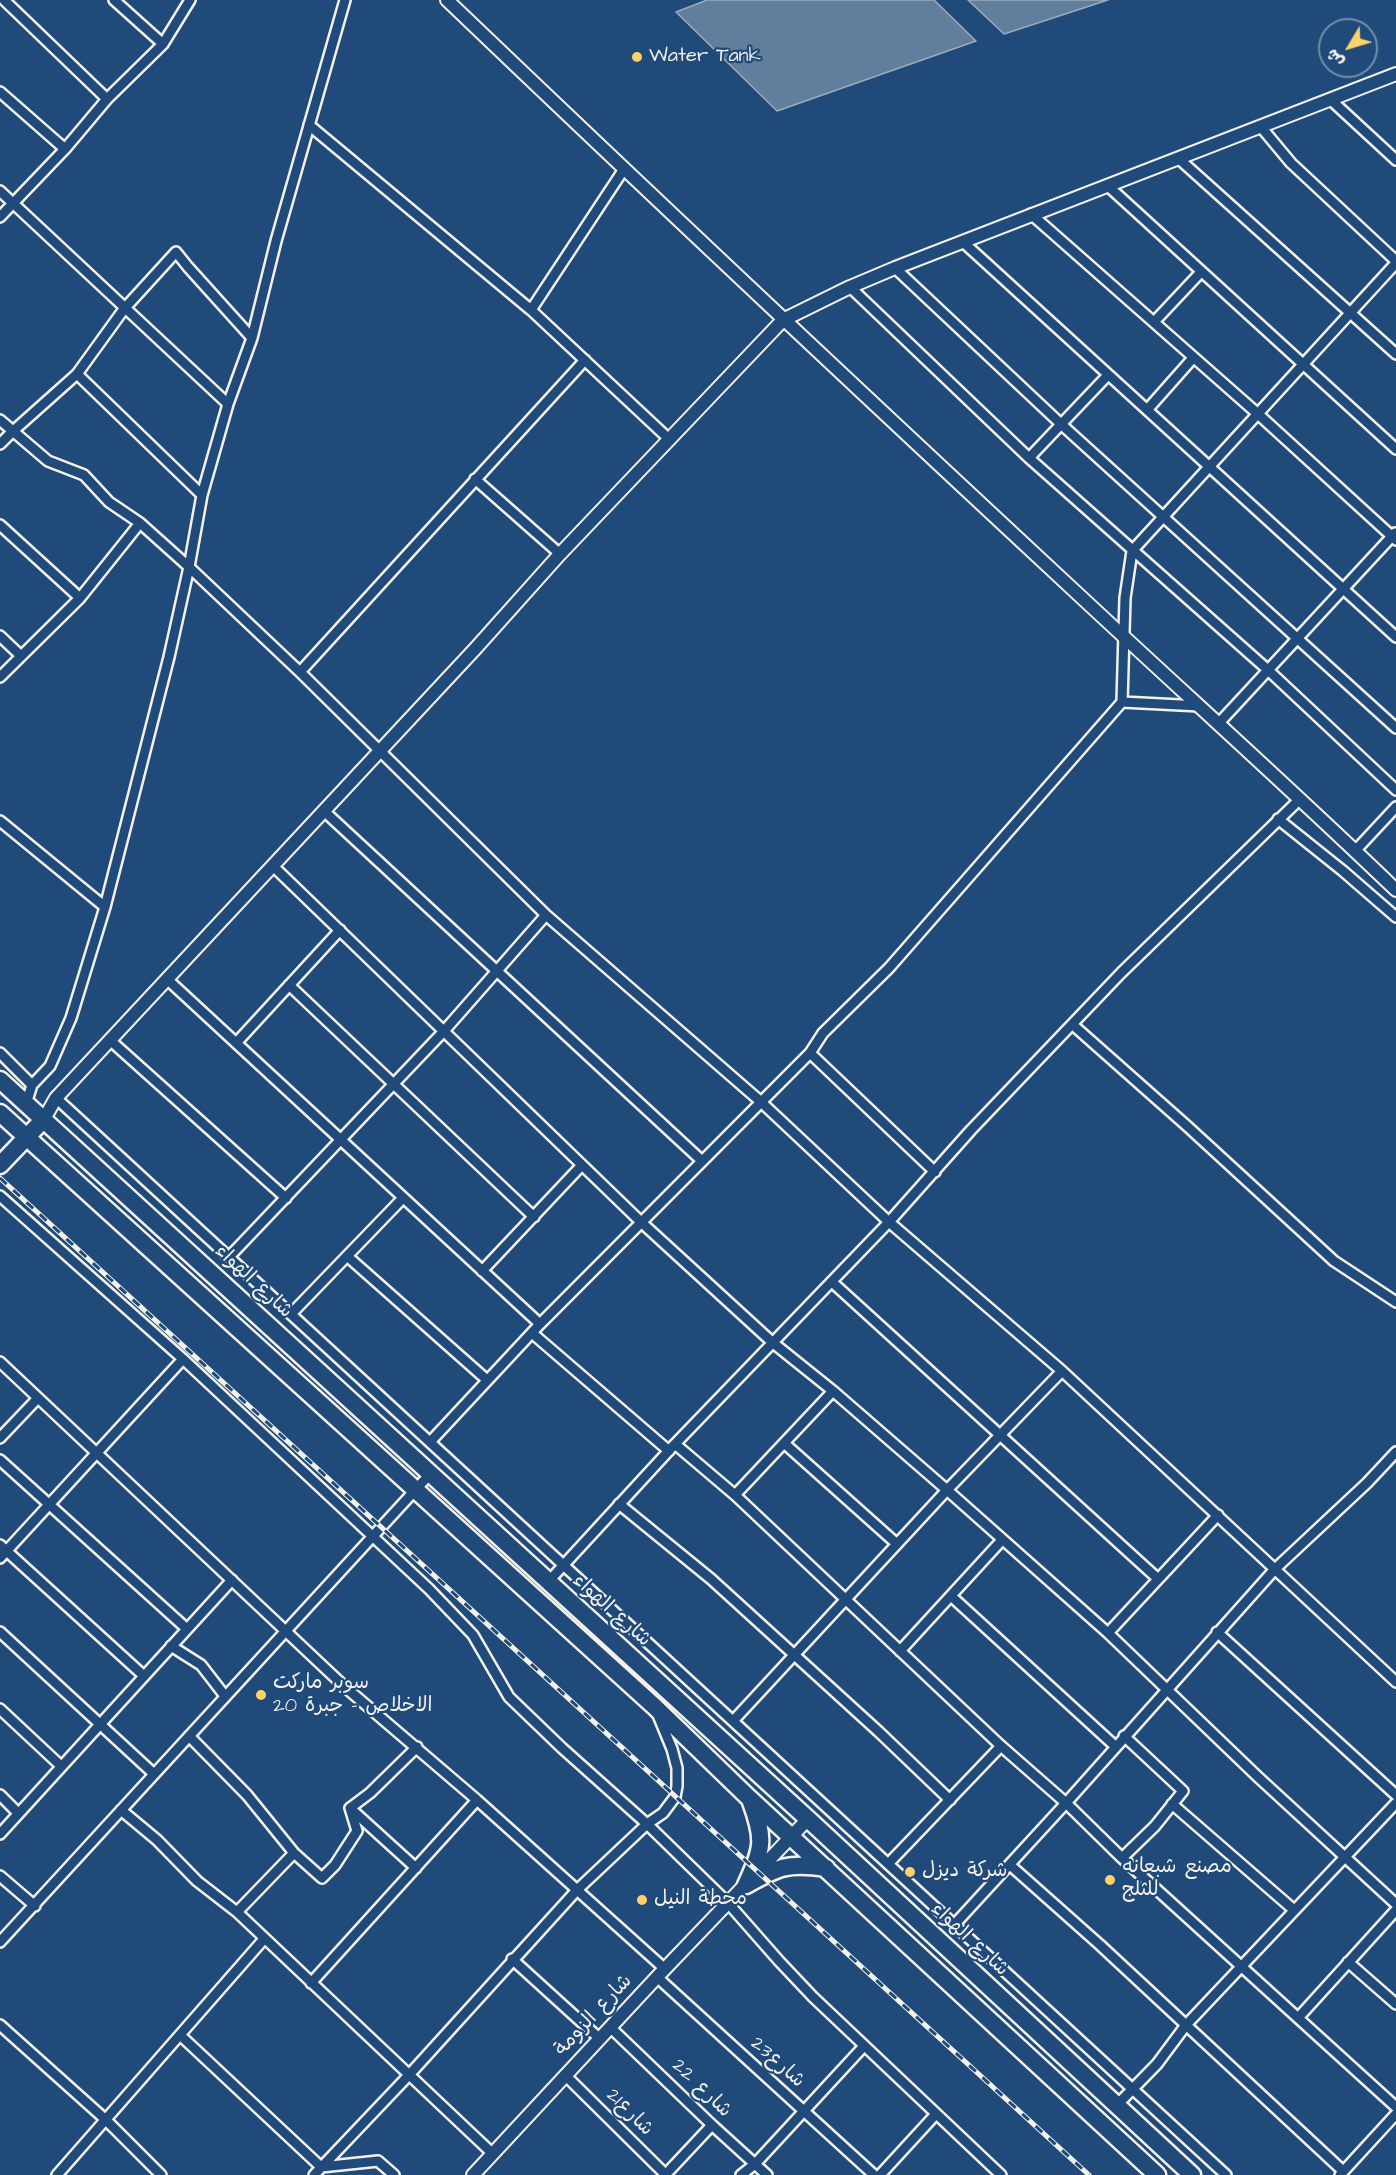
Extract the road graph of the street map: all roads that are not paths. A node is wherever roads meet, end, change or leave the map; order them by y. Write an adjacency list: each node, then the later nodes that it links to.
1 (4, 0): 9 (street)
2 (114, 0): 6 (street)
3 (190, 0): 6 (street)
4 (345, 0): 11 (street)
5 (447, 0): 16 (street)
6 (163, 44): 9 (street)
7 (1396, 74): 10 (street)
8 (0, 92): 13 (street)
9 (107, 99): 13 (street)
10 (1330, 100): 12 (street); 15 (street)
11 (309, 125): 28 (street); 32 (street)
12 (1260, 127): 14 (street); 23 (street)
13 (65, 149): 19 (street)
14 (1178, 158): 17 (street); 29 (street)
15 (1396, 160)
16 (624, 169): 28 (street); 30 (street)
17 (1108, 186): 20 (street); 25 (street)
18 (0, 191): 19 (street)
19 (14, 203): 21 (street); 27 (street)
20 (1031, 214): 22 (street); 31 (street)
21 (0, 217)
22 (963, 242): 24 (street); 38 (street)
23 (1396, 262): 29 (street)
24 (895, 268): 26 (street); 43 (street)
25 (1201, 272): 31 (street); 36 (street)
26 (850, 287): 30 (street); 48 (street)
27 (124, 309): 32 (street); 37 (street); 39 (street)
28 (531, 310): 35 (street)
29 (1352, 313): 33 (street); 36 (street)
30 (783, 320): 45 (street); 62 (street)
31 (1154, 322): 34 (street)
32 (252, 338): 39 (street)
33 (1396, 354)
34 (1193, 358): 40 (street); 41 (street)
35 (585, 360): 45 (street); 50 (street)
36 (1304, 365): 41 (street); 47 (street)
37 (77, 374): 44 (street); 51 (street)
38 (1108, 375): 40 (street); 43 (street)
39 (228, 404): 51 (street)
40 (1147, 410): 49 (street)
41 (1258, 414): 49 (street); 55 (street)
42 (0, 420): 44 (street)
43 (1062, 424): 48 (street); 52 (street)
44 (12, 432): 46 (street); 53 (street)
45 (670, 440): 57 (street)
46 (0, 444)
47 (1396, 449)
48 (1029, 458): 56 (street)
49 (1210, 467): 52 (street); 59 (street)
50 (475, 479): 57 (street); 67 (street)
51 (202, 495): 58 (street)
52 (1164, 516): 56 (street); 63 (street)
53 (140, 523): 58 (street); 60 (street)
54 (0, 525): 60 (street)
55 (1395, 536): 59 (street)
56 (1132, 551): 62 (street); 66 (street)
57 (560, 554): 73 (street)
58 (189, 567): 67 (street); 83 (street)
59 (1342, 589): 63 (street); 64 (street)
60 (80, 598): 65 (street)
61 (0, 636): 65 (street)
62 (1123, 636): 69 (street); 70 (street)
63 (1298, 638): 66 (street); 72 (street)
64 (1396, 638)
65 (20, 655): 68 (street)
66 (1268, 670): 71 (street); 74 (street)
67 (300, 672): 73 (street)
68 (0, 677)
69 (1122, 702): 70 (street); 95 (street)
70 (1201, 706): 71 (street)
71 (1219, 723): 75 (street)
72 (1396, 728)
73 (380, 752): 77 (street); 84 (street)
74 (1396, 790)
75 (1300, 799): 78 (street); 80 (street)
76 (1396, 807): 80 (street)
77 (324, 811): 81 (street); 87 (street)
78 (1278, 819): 85 (street); 90 (street)
79 (0, 821): 83 (street)
80 (1355, 851): 82 (street)
81 (273, 866): 86 (street); 88 (street)
82 (1396, 890)
83 (105, 907): 98 (street)
84 (546, 915): 87 (street); 100 (street)
85 (1396, 917)
86 (340, 930): 89 (street); 91 (street)
87 (496, 972): 91 (street); 106 (street)
88 (168, 980): 92 (street); 93 (street)
89 (289, 985): 93 (street); 97 (street)
90 (1073, 1025): 109 (street); 120 (street)
91 (444, 1030): 97 (street); 108 (street)
92 (111, 1041): 99 (street); 111 (street)
93 (237, 1042): 105 (street)
94 (0, 1053): 98 (street)
95 (810, 1053): 100 (street); 109 (street)
96 (0, 1080): 101 (highway, شارع الهواء)
97 (393, 1084): 105 (street); 113 (street)
98 (32, 1085): 101 (street)
99 (56, 1098): 102 (street); 117 (street)
100 (760, 1101): 106 (street); 115 (street)
101 (26, 1104): 102 (highway, شارع الهواء); 103 (highway)
102 (44, 1119): 104 (highway); 139 (highway, شارع الهواء)
103 (3, 1122): 104 (highway)
104 (27, 1137): 107 (highway); 141 (highway)
105 (340, 1140): 111 (street); 112 (street)
106 (701, 1160): 114 (street)
107 (0, 1165)
108 (582, 1165): 113 (street); 114 (street)
109 (935, 1172): 115 (street)
110 (0, 1196): 125 (street)
111 (286, 1198): 117 (street)
112 (403, 1198): 116 (street); 118 (street)
113 (534, 1217): 118 (street)
114 (641, 1222): 122 (street); 124 (street)
115 (890, 1222): 119 (street); 127 (street)
116 (347, 1256): 121 (street); 128 (street)
117 (229, 1257): 121 (street)
118 (482, 1271): 122 (street)
119 (832, 1282): 124 (street); 131 (street)
120 (1396, 1302)
121 (291, 1314): 133 (street)
122 (540, 1324): 123 (street)
123 (532, 1333): 128 (street); 135 (street)
124 (772, 1342): 129 (street); 135 (street)
125 (183, 1359): 137 (street); 146 (street)
126 (0, 1362): 130 (street, شارع23)
127 (1062, 1371): 131 (street); 145 (street)
128 (487, 1380): 133 (street)
129 (833, 1391): 134 (street); 140 (street)
130 (38, 1398): 132 (street); 137 (street, شارع23)
131 (999, 1434): 140 (street); 152 (street)
132 (0, 1438)
133 (430, 1442): 150 (street)
134 (784, 1443): 142 (street); 148 (street)
135 (672, 1448): 142 (street); 144 (street)
136 (1396, 1452): 151 (street)
137 (97, 1453): 143 (street); 153 (street, شارع23)
138 (0, 1460): 143 (street)
139 (430, 1474): 141 (street); 154 (highway, شارع الهواء)
140 (947, 1490): 147 (street); 148 (street)
141 (416, 1492): 146 (street); 169 (highway)
142 (735, 1495): 156 (street)
143 (50, 1504): 149 (street); 157 (street)
144 (619, 1504): 150 (street); 164 (street)
145 (1218, 1515): 151 (street); 152 (street)
146 (373, 1536): 158 (street); 192 (street)
147 (1002, 1540): 155 (street); 161 (street)
148 (897, 1544): 156 (street)
149 (2, 1551): 165 (street)
150 (563, 1564): 154 (street); 171 (street)
151 (1275, 1569): 160 (street); 166 (street)
152 (1157, 1578): 161 (street)
153 (232, 1580): 157 (street); 158 (street, شارع23)
154 (548, 1582): 191 (highway, شارع الهواء)
155 (951, 1596): 163 (street); 176 (street)
156 (845, 1599): 163 (street); 164 (street)
157 (187, 1629): 162 (street)
158 (285, 1630): 168 (street); 177 (street, شارع23)
159 (0, 1632): 172 (street)
160 (1217, 1632): 167 (street); 181 (street)
161 (1108, 1633): 167 (street)
162 (171, 1646): 165 (street); 168 (street)
163 (900, 1651): 175 (street)
164 (794, 1654): 171 (street); 184 (street)
165 (144, 1676): 172 (street)
166 (1396, 1683)
167 (1167, 1689): 174 (street); 197 (street)
168 (225, 1696): 173 (street)
169 (655, 1707): 182 (highway); 192 (street)
170 (0, 1710): 178 (street)
171 (733, 1721): 198 (street)
172 (100, 1723): 178 (street); 179 (street)
173 (189, 1736): 179 (street); 195 (street)
174 (1124, 1736): 176 (street); 187 (street)
175 (1001, 1746): 184 (street); 185 (street)
176 (1115, 1746): 185 (street)
177 (417, 1747): 183 (street, شارع23); 188 (street)
178 (62, 1766): 190 (street)
179 (154, 1774): 189 (street)
180 (0, 1795): 190 (street)
181 (1396, 1795)
182 (749, 1798): 194 (highway); 203 (highway)
183 (477, 1800): 200 (street); 204 (street, شارع23)
184 (950, 1800): 198 (street)
185 (1066, 1803): 196 (street); 199 (street)
186 (1396, 1803): 197 (street)
187 (1172, 1804): 196 (street); 208 (street)
188 (350, 1808): 195 (street); 200 (street)
189 (121, 1810): 207 (street); 210 (street)
190 (18, 1813): 193 (street)
191 (808, 1819): 194 (street, شارع الزومة); 230 (highway, شارع الهواء)
192 (647, 1824): 204 (street); 205 (street)
193 (0, 1834)
194 (791, 1836): 201 (highway); 203 (street, شارع الزومة)
195 (294, 1853): 210 (street)
196 (1122, 1858): 216 (street)
197 (1345, 1858): 206 (street); 208 (street)
198 (888, 1864): 211 (street)
199 (1010, 1866): 211 (street); 222 (street)
200 (416, 1868): 218 (street)
201 (826, 1868): 203 (highway); 252 (highway)
202 (0, 1877): 207 (street)
203 (746, 1885): 205 (street, شارع الزومة)
204 (578, 1890): 214 (street); 217 (street, شارع23)
205 (728, 1903): 217 (street, شارع الزومة); 226 (street)
206 (1396, 1904)
207 (35, 1906): 213 (street)
208 (1294, 1910): 216 (street)
209 (1396, 1910): 215 (street)
210 (237, 1912): 212 (street)
211 (954, 1926): 229 (street)
212 (264, 1939): 218 (street); 224 (street)
213 (0, 1942)
214 (512, 1959): 225 (street); 227 (street)
215 (1348, 1962): 219 (street); 220 (street)
216 (1242, 1965): 220 (street); 222 (street)
217 (661, 1973): 223 (street, شارع الزومة); 232 (street, شارع23)
218 (311, 1983): 227 (street)
219 (1396, 2004)
220 (1298, 2018): 231 (street)
221 (0, 2025): 235 (street)
222 (1186, 2025): 229 (street); 240 (street)
223 (611, 2028): 225 (street, شارع الزومة); 236 (street, شارع 22)
224 (180, 2035): 235 (street); 239 (street)
225 (600, 2039): 228 (street, شارع الزومة)
226 (864, 2046): 232 (street); 233 (street)
227 (409, 2074): 237 (street); 239 (street)
228 (566, 2076): 237 (street, شارع الزومة); 247 (street, شارع21)
229 (1133, 2090): 230 (street); 254 (street)
230 (1117, 2105): 253 (highway, شارع الهواء)
231 (1396, 2108)
232 (804, 2112): 238 (street); 250 (street, شارع23)
233 (936, 2114): 241 (street); 251 (street)
234 (1396, 2114): 240 (street)
235 (106, 2120): 242 (street); 243 (street)
236 (712, 2125): 238 (street, شارع 22); 247 (street)
237 (493, 2154): 246 (street, شارع الزومة)
238 (755, 2164): 248 (street); 249 (street, شارع 22)
239 (321, 2167): 244 (street); 245 (street)
240 (1342, 2173)
241 (999, 2174)
242 (57, 2175)
243 (161, 2175)
244 (314, 2175)
245 (394, 2175)
246 (473, 2175)
247 (666, 2175)
248 (741, 2175)
249 (767, 2175)
250 (874, 2175)
251 (880, 2175)
252 (1158, 2175)
253 (1192, 2175)
254 (1226, 2175)

